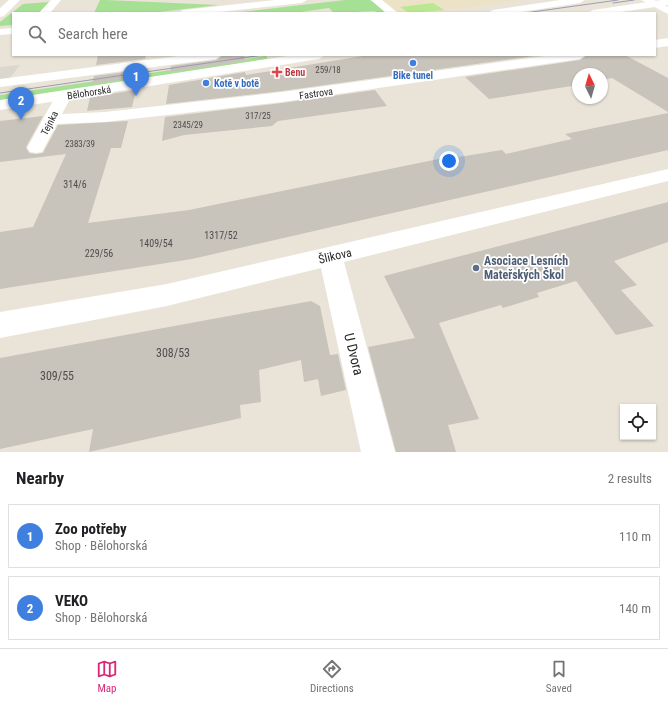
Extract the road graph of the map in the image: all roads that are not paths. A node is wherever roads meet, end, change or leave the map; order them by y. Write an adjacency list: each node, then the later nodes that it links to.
1 (14, 0): 6 (street); 17 (street)
2 (56, 0): 12 (street)
3 (302, 0): 10 (street)
4 (376, 0): 14 (street)
5 (580, 0): 15 (street)
6 (0, 1)
7 (205, 1): 10 (street)
8 (651, 2): 9 (street); 11 (street); 16 (street)
9 (668, 2)
10 (266, 4): 13 (street)
11 (668, 11)
12 (45, 12)
13 (192, 12)
14 (392, 12)
15 (500, 12)
16 (598, 12)
17 (0, 14)
18 (12, 31): 19 (street)
19 (0, 32)
20 (668, 42): 21 (street)
21 (656, 44)
22 (208, 56): 25 (street, Bělohorská)
23 (313, 56): 26 (street, Bělohorská)
24 (573, 56): 28 (street, Fastrova)
25 (0, 83)
26 (63, 97): 27 (street, Bělohorská); 28 (street, Tejnka)
27 (0, 105)
28 (51, 119): 29 (street, Tejnka)
29 (36, 148)
30 (668, 175): 31 (street, Šlikova)
31 (331, 257): 32 (street, Šlikova); 33 (street, U Dvora)
32 (0, 325)
33 (378, 452)

